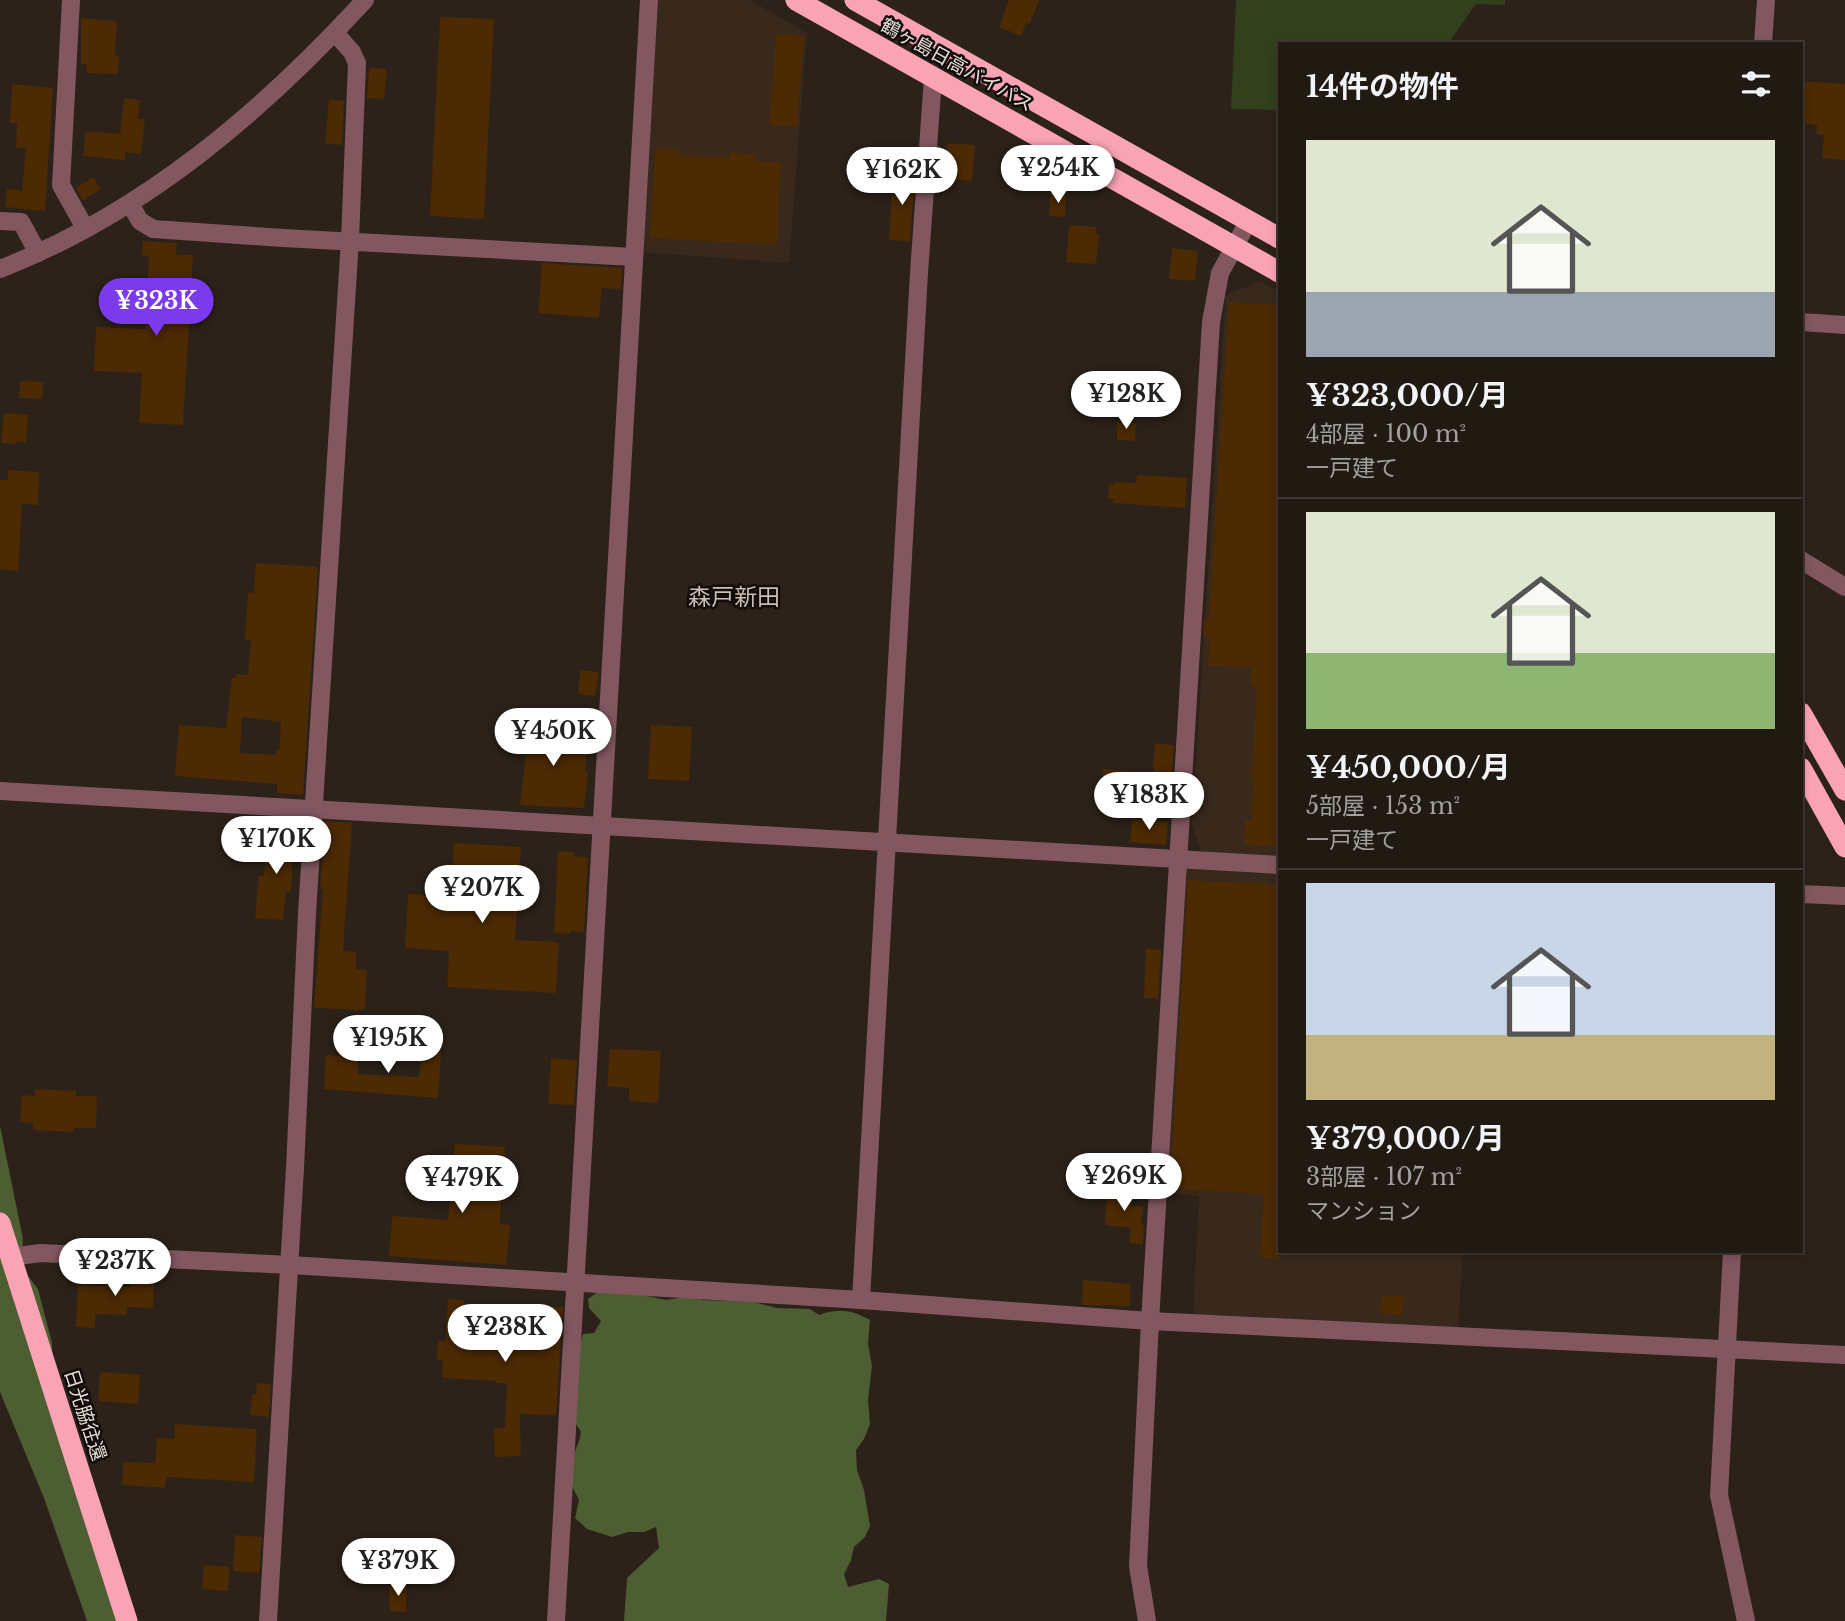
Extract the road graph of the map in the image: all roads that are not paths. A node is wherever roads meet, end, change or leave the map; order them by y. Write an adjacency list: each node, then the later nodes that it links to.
1 (71, 0): 13 (street)
2 (365, 0): 7 (street)
3 (649, 0): 18 (street)
4 (796, 0): 9 (highway, 鶴ヶ島日高バイパス)
5 (855, 0): 12 (highway, 鶴ヶ島日高バイパス)
6 (1766, 0): 8 (street)
7 (335, 33): 10 (street); 15 (street)
8 (1763, 42)
9 (933, 78): 16 (highway, 鶴ヶ島日高バイパス); 31 (street)
10 (130, 204): 13 (street); 15 (street)
11 (0, 221): 17 (street)
12 (1248, 222): 14 (highway, 鶴ヶ島日高バイパス); 16 (street)
13 (85, 228): 17 (street)
14 (1278, 237)
15 (349, 240): 18 (street); 29 (street)
16 (1234, 246): 20 (highway, 鶴ヶ島日高バイパス); 33 (street)
17 (38, 253): 19 (street)
18 (635, 257): 30 (street)
19 (0, 269)
20 (1278, 271)
21 (1803, 322): 22 (street)
22 (1845, 325)
23 (1803, 561): 24 (street)
24 (1845, 587)
25 (1803, 716): 27 (highway)
26 (1803, 771): 32 (highway)
27 (1845, 790)
28 (0, 791): 29 (street)
29 (315, 809): 30 (street); 40 (street)
30 (602, 825): 31 (street); 41 (street)
31 (888, 842): 33 (street); 42 (street)
32 (1845, 847)
33 (1177, 860): 34 (street); 43 (street)
34 (1278, 865)
35 (1803, 894): 36 (street)
36 (1845, 896)
37 (0, 1223): 39 (highway, 日光脇往還)
38 (1732, 1253): 44 (street)
39 (10, 1257): 40 (street); 46 (highway, 日光脇往還)
40 (290, 1265): 41 (street); 47 (street)
41 (575, 1284): 42 (street); 48 (street)
42 (861, 1300): 43 (street)
43 (1150, 1321): 44 (street); 49 (street)
44 (1727, 1349): 45 (street); 50 (street)
45 (1845, 1355)
46 (127, 1621)
47 (268, 1621)
48 (556, 1621)
49 (1147, 1621)
50 (1746, 1621)

